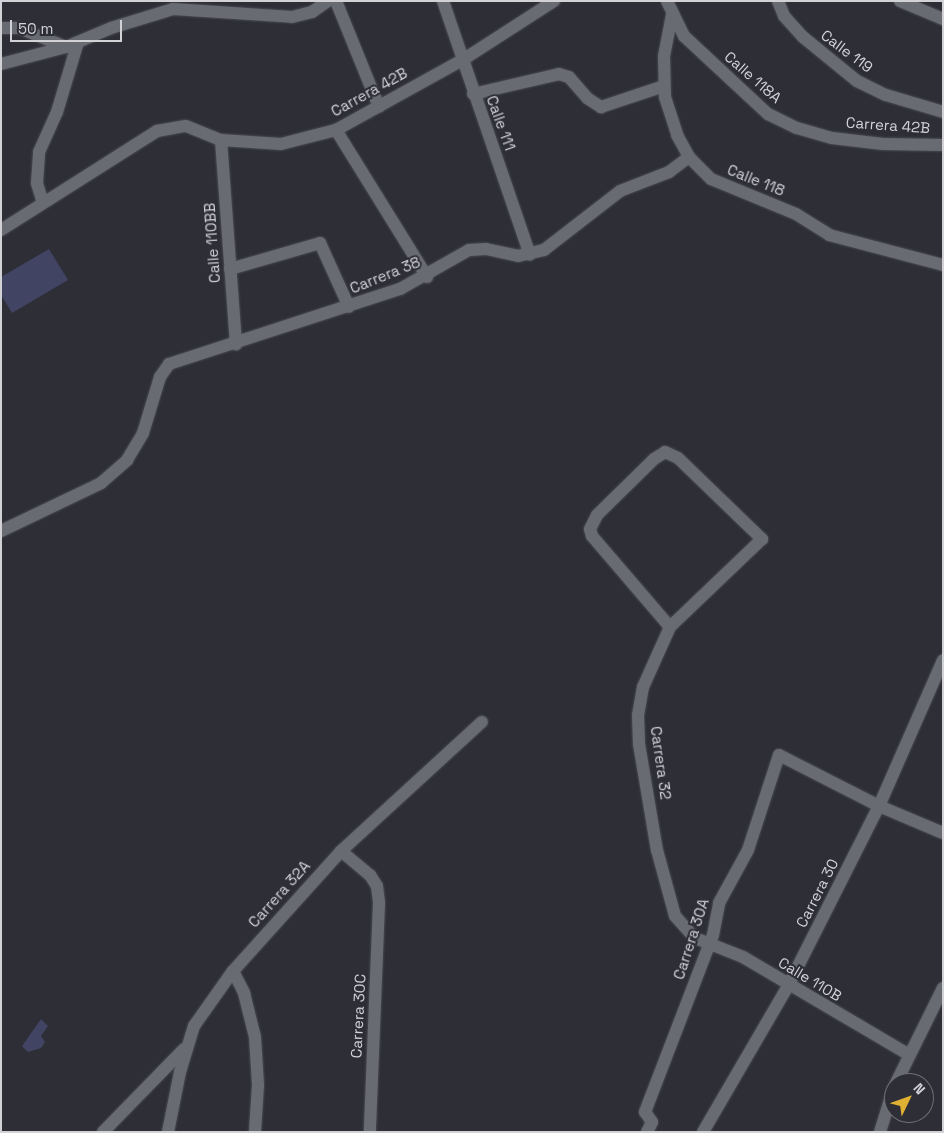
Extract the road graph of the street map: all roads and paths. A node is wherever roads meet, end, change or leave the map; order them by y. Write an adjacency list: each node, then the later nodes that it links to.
1 (328, 1): 11 (street)
2 (336, 1): 16 (street)
3 (443, 1): 12 (street, Calle 111)
4 (554, 1): 12 (street, Carrera 42B)
5 (667, 1): 8 (street)
6 (778, 1): 17 (street, Calle 119)
7 (900, 1): 9 (street)
8 (672, 15): 14 (street, Calle 118); 19 (street, Calle 118A)
9 (939, 18)
10 (1, 28): 11 (street)
11 (72, 44): 13 (street); 23 (street)
12 (464, 59): 15 (street, Calle 111); 16 (street, Carrera 42B)
13 (1, 64)
14 (664, 86): 15 (street); 22 (street, Calle 118)
15 (473, 94): 25 (street, Calle 111)
16 (379, 107): 18 (street, Carrera 42B)
17 (943, 112)
18 (336, 130): 20 (street, Carrera 42B); 28 (street)
19 (832, 138): 21 (street, Carrera 42B)
20 (221, 140): 23 (street, Carrera 42B); 27 (street, Calle 110BB)
21 (943, 145)
22 (689, 157): 25 (street); 26 (street, Calle 118)
23 (43, 203): 24 (street, Carrera 42B)
24 (1, 230)
25 (530, 255): 28 (street, Carrera 38)
26 (943, 265)
27 (230, 269): 29 (street); 30 (street, Calle 110BB)
28 (427, 276): 29 (street, Carrera 38)
29 (349, 307): 30 (street, Carrera 38)
30 (236, 344): 31 (street, Carrera 38)
31 (1, 532)
32 (670, 628): 32 (street, Carrera 32); 38 (street, Carrera 32)
33 (943, 660): 35 (street, Carrera 30)
34 (482, 722): 37 (street, Carrera 32A)
35 (879, 806): 36 (street); 39 (street, Carrera 30A); 41 (street, Carrera 30)
36 (943, 833)
37 (341, 851): 40 (street, Carrera 32A); 50 (street, Carrera 30C)
38 (695, 938): 39 (street, Calle 110B)
39 (707, 944): 41 (street, Calle 110B); 51 (street, Carrera 30A)
40 (233, 971): 43 (street, Carrera 32A); 49 (street)
41 (788, 986): 44 (street, Calle 110B); 52 (street, Carrera 30)
42 (943, 988): 44 (street)
43 (186, 1047): 47 (street); 48 (street, Carrera 32A)
44 (908, 1054): 45 (street)
45 (900, 1073)
46 (884, 1119): 53 (street)
47 (104, 1132)
48 (168, 1132)
49 (255, 1132)
50 (370, 1132)
51 (648, 1132)
52 (703, 1132)
53 (880, 1132)

